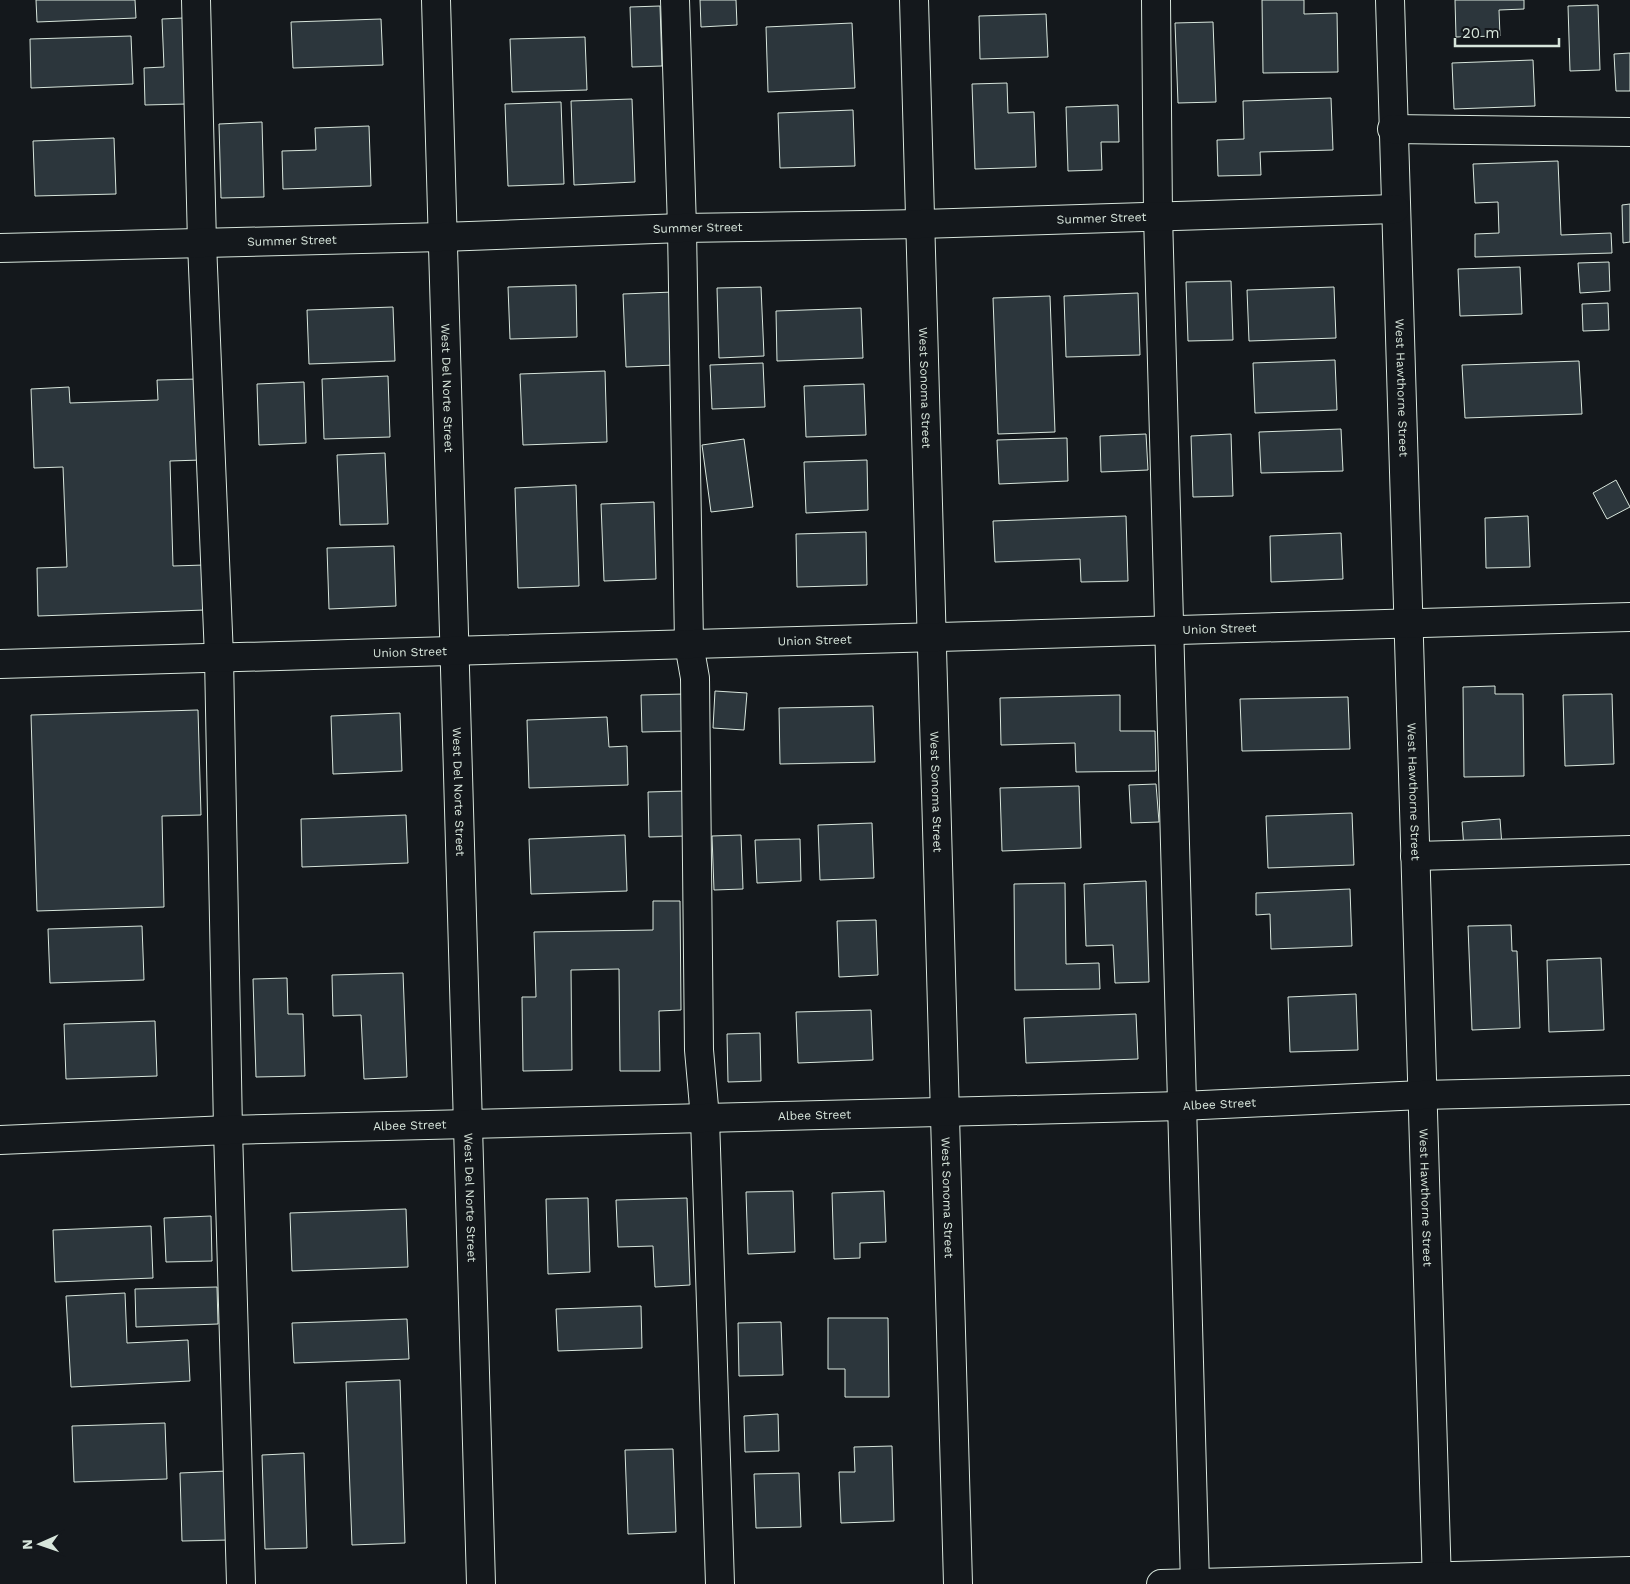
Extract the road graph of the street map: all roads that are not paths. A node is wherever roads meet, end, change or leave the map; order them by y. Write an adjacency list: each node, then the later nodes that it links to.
1 (196, 0): 14 (street)
2 (436, 0): 13 (street, West Del Norte Street)
3 (675, 0): 12 (street)
4 (914, 0): 11 (street, West Sonoma Street)
5 (1156, 0): 10 (street)
6 (1390, 0): 7 (street, West Hawthorne Street)
7 (1392, 129): 8 (street); 9 (street, West Hawthorne Street)
8 (1630, 132)
9 (1395, 209): 10 (street, Summer Street); 17 (street, West Hawthorne Street)
10 (1158, 215): 11 (street, Summer Street); 18 (street)
11 (921, 224): 12 (street, Summer Street); 19 (street, West Sonoma Street)
12 (682, 228): 13 (street, Summer Street); 20 (street)
13 (442, 237): 14 (street, Summer Street); 21 (street, West Del Norte Street)
14 (202, 243): 15 (street, Summer Street); 22 (street)
15 (0, 248)
16 (1630, 617): 17 (street, Union Street)
17 (1407, 624): 18 (street, Union Street); 25 (street, West Hawthorne Street)
18 (1170, 631): 19 (street, Union Street); 28 (street)
19 (932, 637): 20 (street, Union Street); 29 (street, West Sonoma Street)
20 (689, 644): 21 (street, Union Street); 30 (street)
21 (454, 651): 22 (street, Union Street); 31 (street, West Del Norte Street)
22 (219, 657): 23 (street, Union Street); 32 (street)
23 (0, 664)
24 (1630, 850): 25 (street)
25 (1415, 856): 27 (street, West Hawthorne Street)
26 (1630, 1090): 27 (street, Albee Street)
27 (1422, 1095): 28 (street, Albee Street); 35 (street, West Hawthorne Street)
28 (1181, 1106): 29 (street, Albee Street); 36 (street)
29 (945, 1112): 30 (street, Albee Street); 40 (street, West Sonoma Street)
30 (705, 1118): 31 (street, Albee Street); 39 (street)
31 (468, 1125): 32 (street, Albee Street); 38 (street, West Del Norte Street)
32 (228, 1130): 33 (street, Albee Street); 37 (street)
33 (0, 1140)
34 (1630, 1571): 35 (street)
35 (1437, 1580): 36 (street)
36 (1195, 1583): 41 (street)
37 (241, 1584)
38 (480, 1584)
39 (720, 1584)
40 (958, 1584)
41 (1161, 1584)

